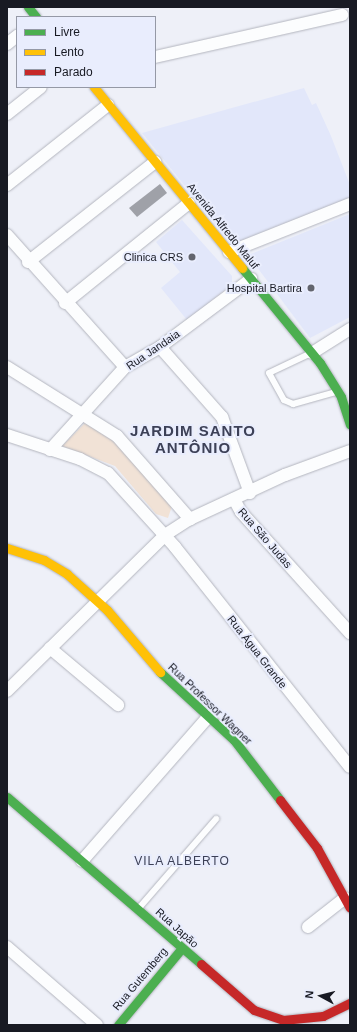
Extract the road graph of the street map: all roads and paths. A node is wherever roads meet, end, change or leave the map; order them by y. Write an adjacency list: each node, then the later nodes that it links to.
1 (28, 7): 3 (street)
2 (344, 14): 6 (street)
3 (35, 16)
4 (16, 37): 5 (street)
5 (7, 44)
6 (156, 57)
7 (40, 88): 10 (street)
8 (95, 88): 9 (street, Avenida Alfredo Maluf)
9 (108, 105): 11 (street, Avenida Alfredo Maluf); 12 (street)
10 (7, 114)
11 (155, 162): 13 (street, Avenida Alfredo Maluf); 17 (street)
12 (7, 185)
13 (189, 203): 16 (street, Avenida Alfredo Maluf); 19 (street)
14 (350, 204): 16 (street)
15 (7, 235): 17 (street)
16 (229, 252): 18 (street, Avenida Alfredo Maluf)
17 (28, 262): 19 (street)
18 (251, 279): 21 (street, Rua Jandaia); 22 (street, Avenida Alfredo Maluf)
19 (65, 302): 24 (street)
20 (350, 329): 22 (street)
21 (160, 347): 24 (street, Rua Jandaia); 31 (street)
22 (312, 353): 25 (street, Avenida Alfredo Maluf); 25 (lane)
23 (7, 367): 26 (street)
24 (126, 367): 26 (street, Rua Jandaia)
25 (338, 391): 27 (street, Avenida Alfredo Maluf)
26 (83, 412): 29 (street, Rua Jandaia); 33 (street)
27 (350, 425)
28 (7, 436): 29 (street, Rua Água Grande)
29 (50, 450): 34 (street, Rua Água Grande)
30 (350, 452): 31 (street, Rua São Judas)
31 (250, 493): 32 (street, Rua São Judas)
32 (234, 499): 33 (street); 37 (street, Rua São Judas)
33 (190, 519): 34 (street)
34 (165, 535): 36 (street); 42 (street, Rua Água Grande)
35 (7, 548): 36 (street, Rua Professor Wagner)
36 (99, 602): 38 (street); 41 (street, Rua Professor Wagner)
37 (350, 633)
38 (50, 648): 39 (street); 40 (street)
39 (7, 691)
40 (118, 705)
41 (209, 716): 45 (street); 46 (street, Rua Professor Wagner)
42 (350, 767)
43 (7, 797): 45 (street, Rua Japão)
44 (216, 819): 47 (lane)
45 (82, 861): 47 (street, Rua Japão)
46 (348, 903): 48 (street)
47 (138, 909): 50 (street, Rua Japão)
48 (308, 927)
49 (7, 947): 52 (street)
50 (182, 948): 51 (street, Rua Japão); 53 (street, Rua Gutemberg)
51 (350, 1003)
52 (97, 1025)
53 (118, 1025)

